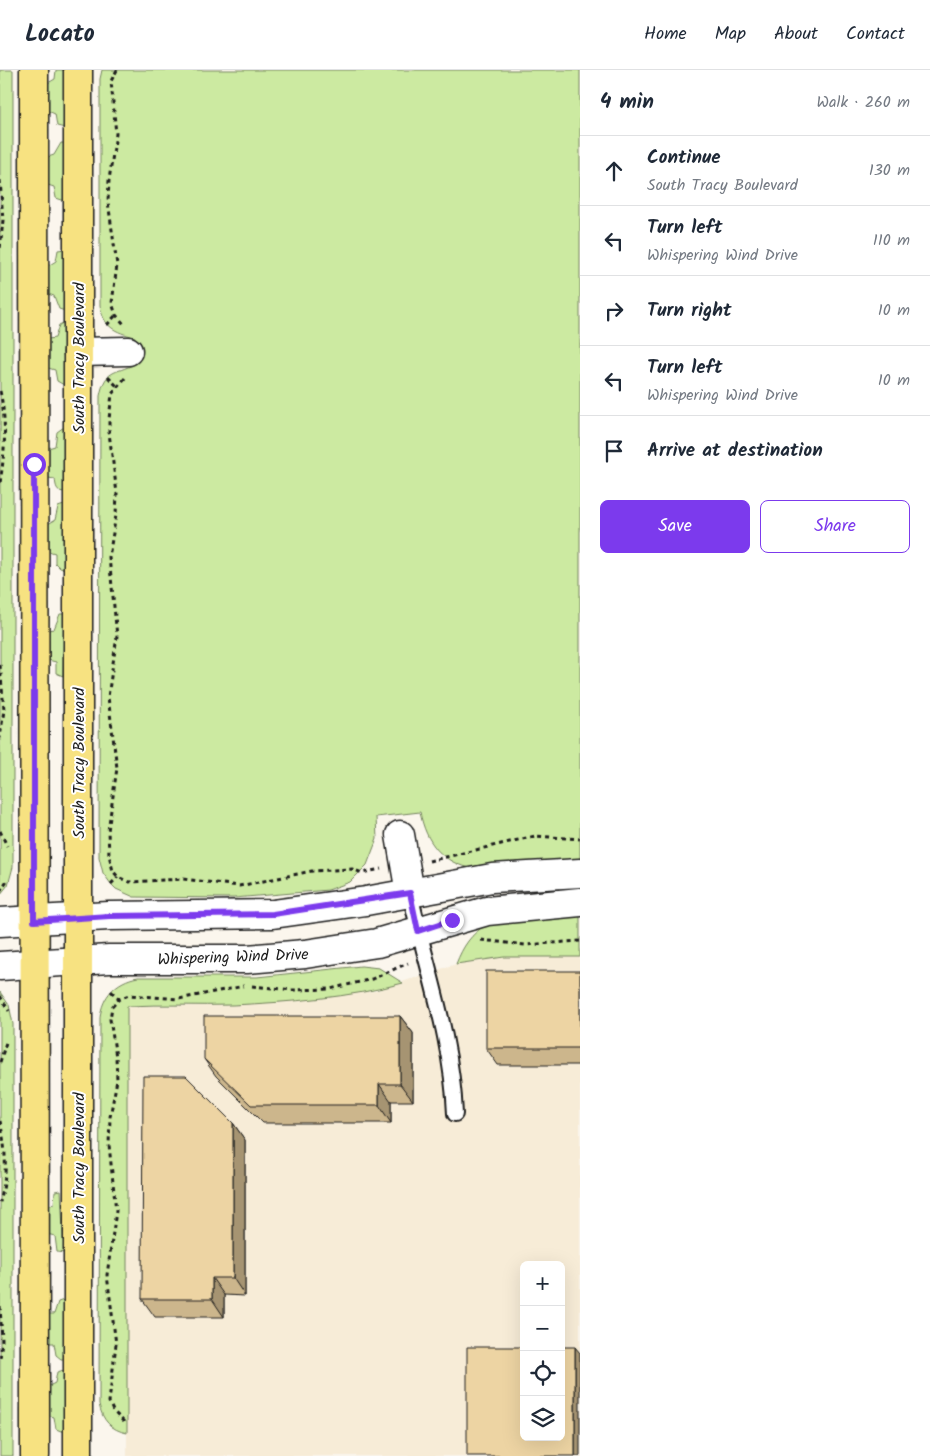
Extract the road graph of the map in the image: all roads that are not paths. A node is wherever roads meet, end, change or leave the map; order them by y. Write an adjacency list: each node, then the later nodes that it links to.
1 (34, 70): 10 (main road)
2 (78, 70): 4 (main road, South Tracy Boulevard)
3 (128, 351): 4 (street)
4 (78, 352): 9 (main road, South Tracy Boulevard)
5 (400, 835): 7 (street)
6 (580, 873): 7 (street)
7 (410, 893): 9 (street); 12 (lane)
8 (580, 902): 12 (street, Whispering Wind Drive)
9 (78, 918): 10 (street); 13 (main road, South Tracy Boulevard)
10 (34, 921): 11 (street); 14 (main road)
11 (0, 922)
12 (418, 931): 13 (street, Whispering Wind Drive); 16 (lane)
13 (78, 961): 14 (street, Whispering Wind Drive); 18 (main road, South Tracy Boulevard)
14 (34, 964): 15 (street, Whispering Wind Drive); 17 (main road)
15 (0, 966)
16 (454, 1114)
17 (35, 1456)
18 (78, 1456)

